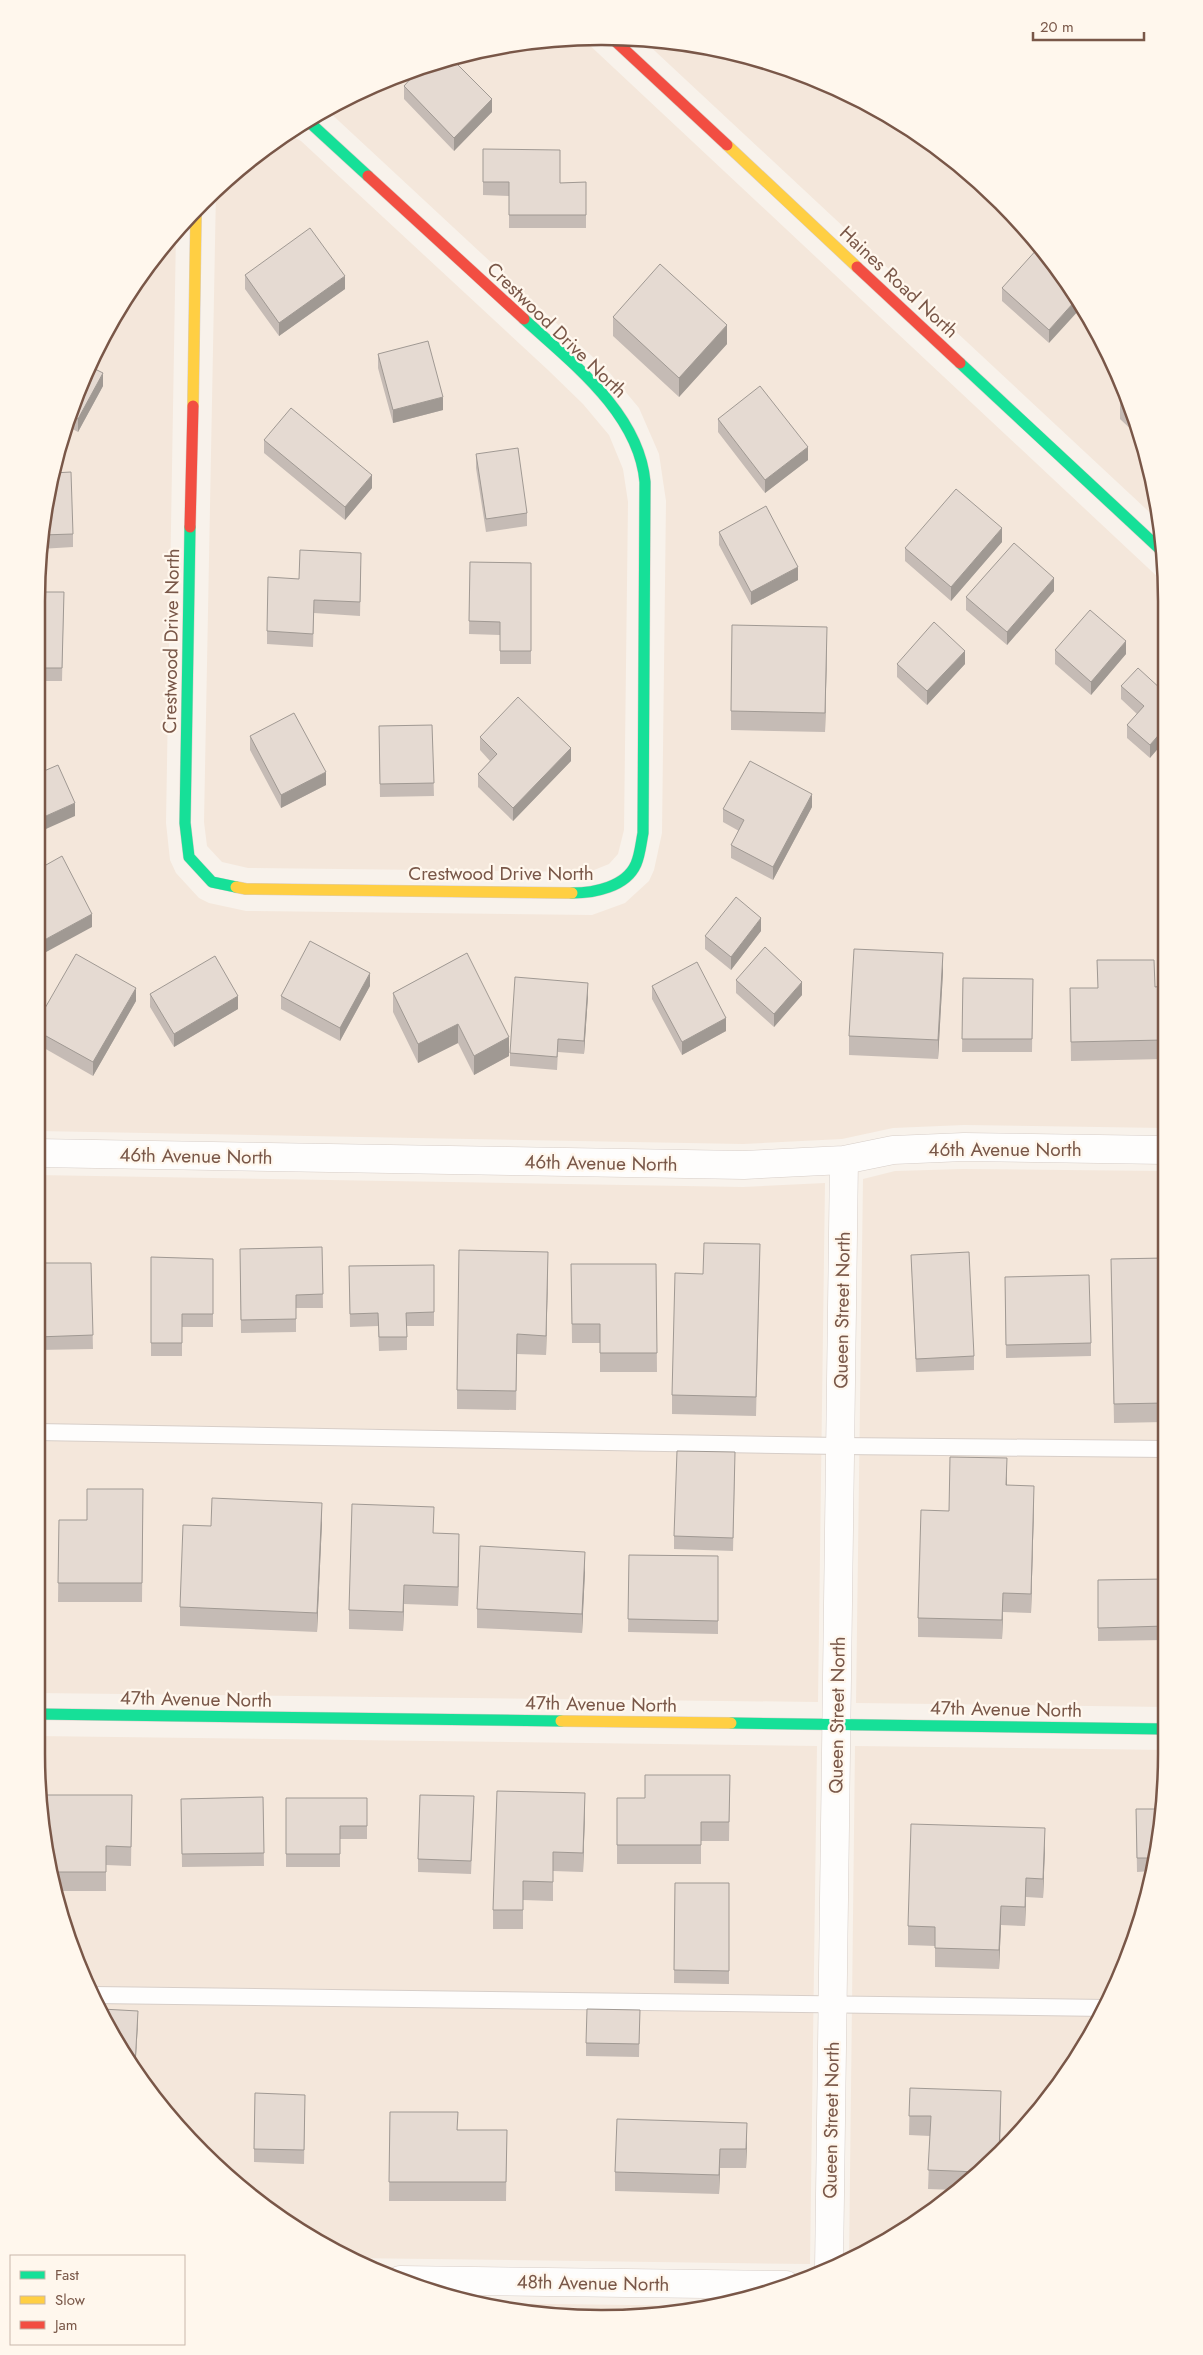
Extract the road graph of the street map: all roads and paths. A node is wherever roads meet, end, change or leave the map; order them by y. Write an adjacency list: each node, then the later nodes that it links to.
1 (620, 46): 4 (street, Haines Road North)
2 (313, 126): 3 (street, Crestwood Drive North)
3 (196, 221)
4 (1155, 544)
5 (1158, 1150): 7 (street, 46th Avenue North)
6 (45, 1153): 7 (street, 46th Avenue North)
7 (844, 1160): 9 (street, Queen Street North)
8 (45, 1432): 9 (lane)
9 (840, 1446): 10 (lane); 12 (street, Queen Street North)
10 (1158, 1449)
11 (45, 1714): 12 (street, 47th Avenue North)
12 (837, 1724): 13 (street, 47th Avenue North); 15 (street, Queen Street North)
13 (1158, 1729)
14 (100, 1995): 15 (lane)
15 (833, 2004): 16 (lane); 17 (street, Queen Street North)
16 (1097, 2008)
17 (829, 2261)
18 (424, 2280): 19 (street, 48th Avenue North)
19 (765, 2285)

